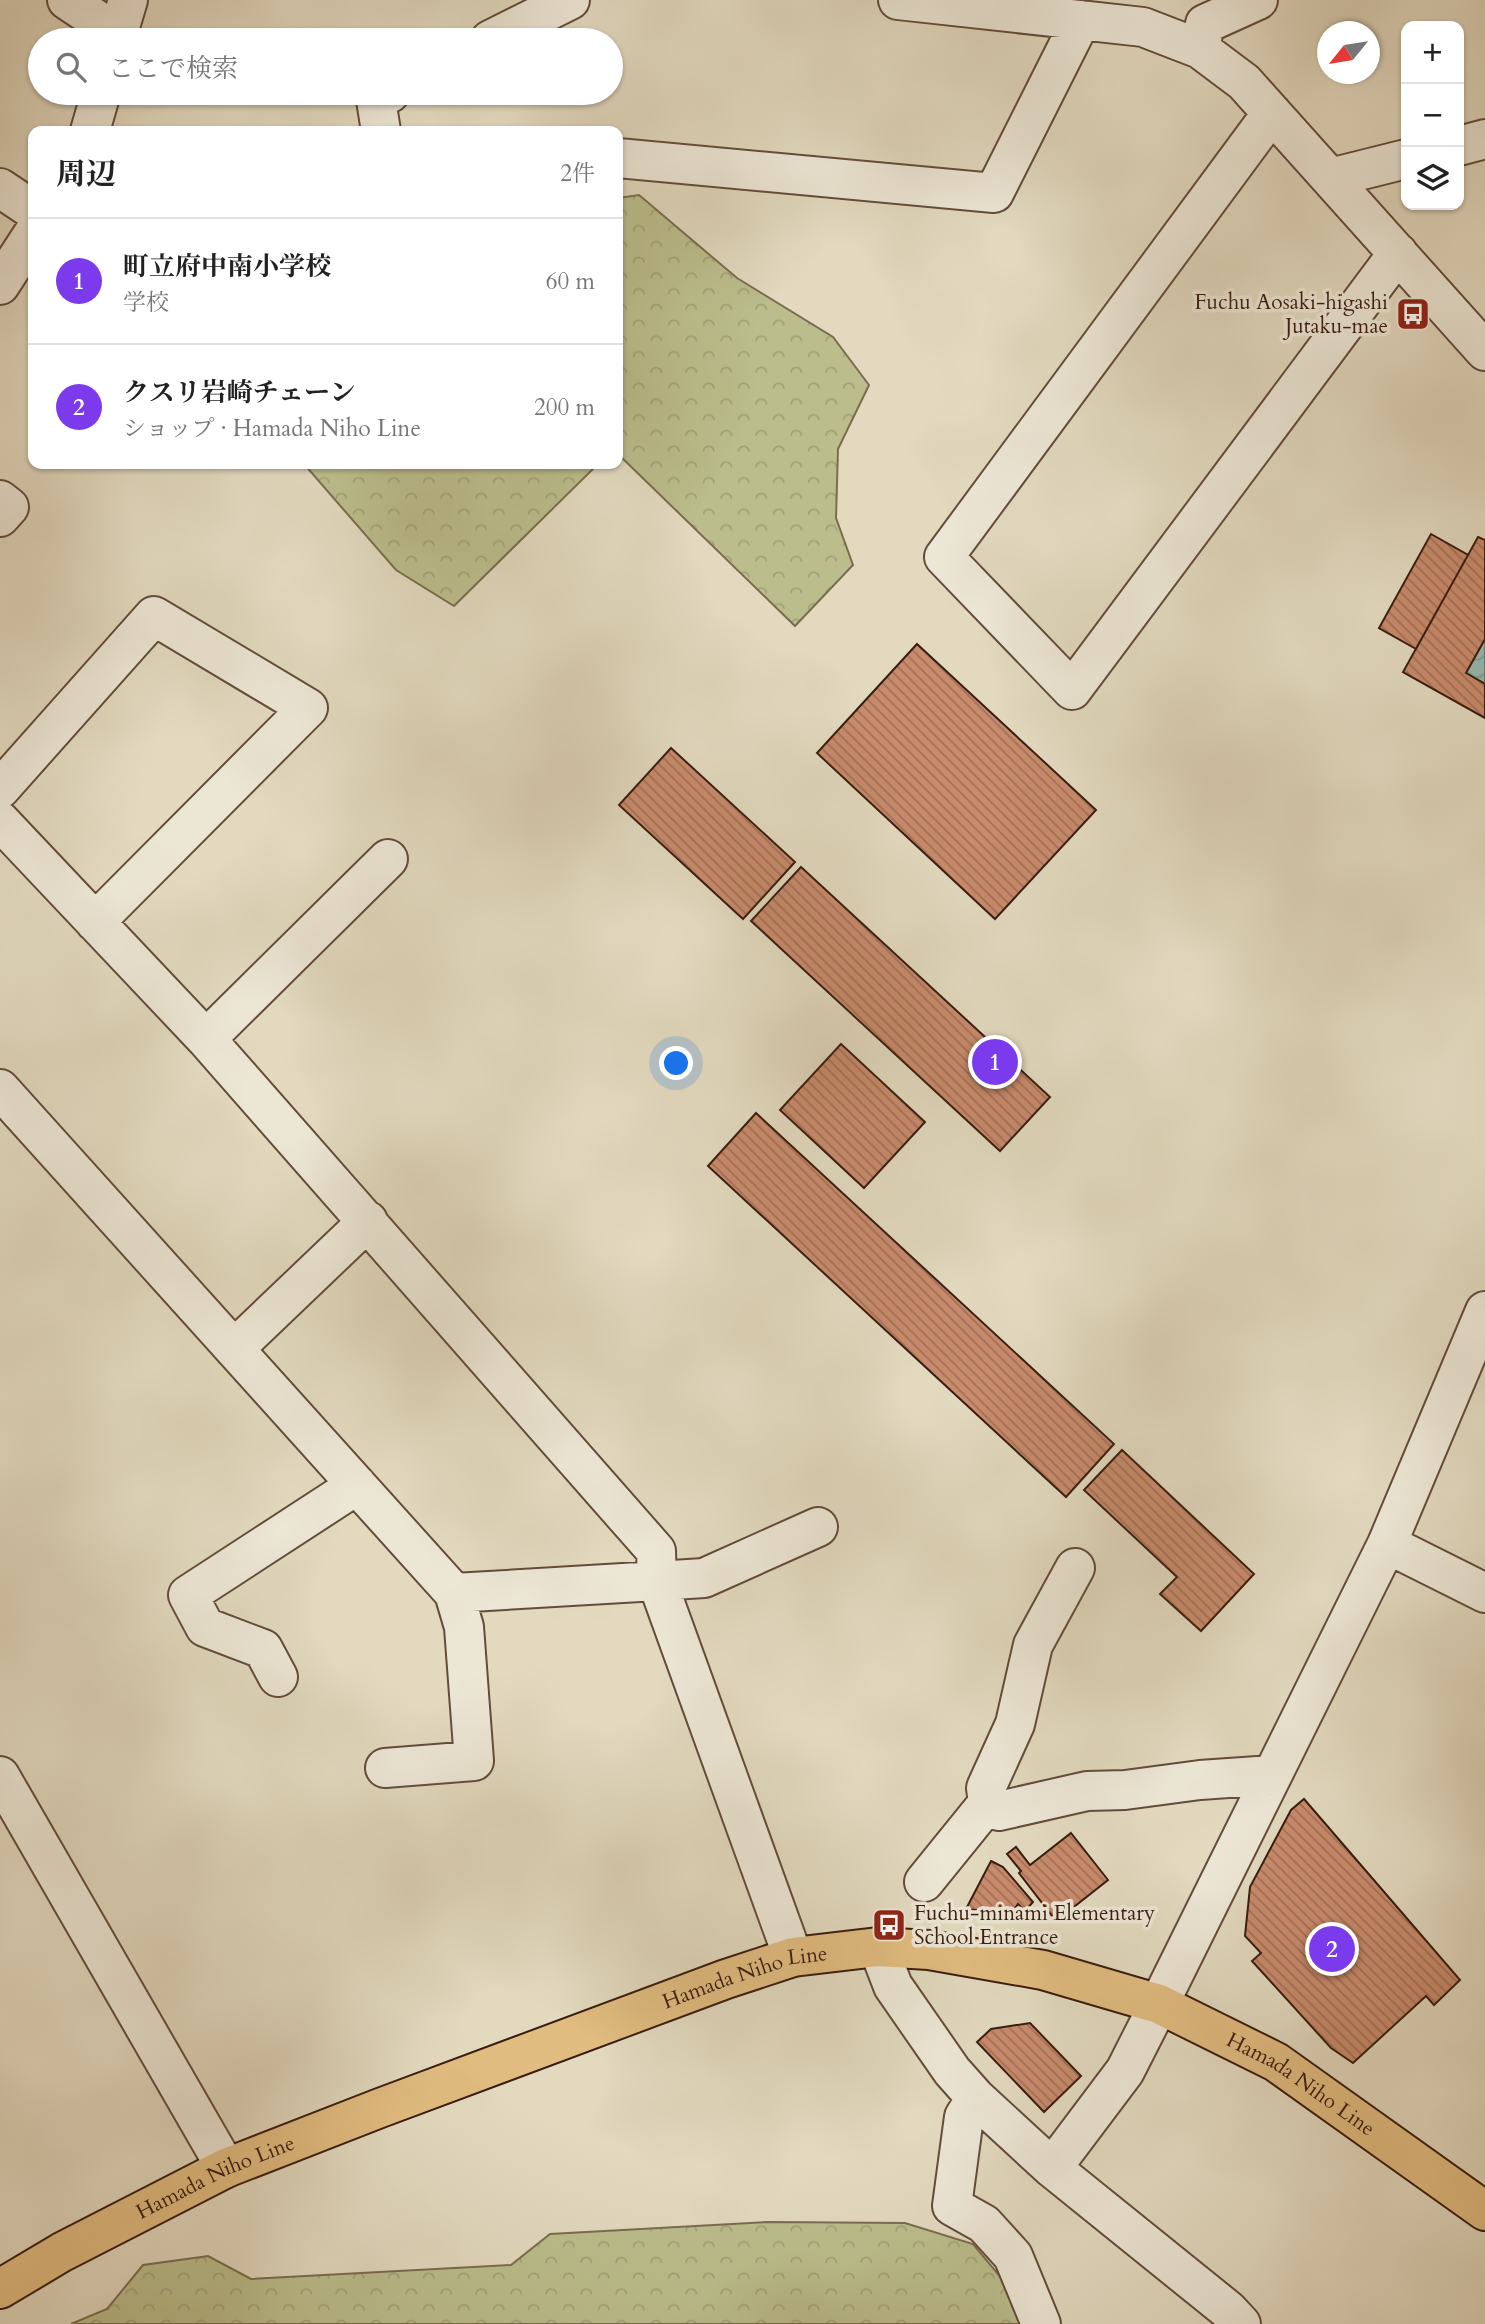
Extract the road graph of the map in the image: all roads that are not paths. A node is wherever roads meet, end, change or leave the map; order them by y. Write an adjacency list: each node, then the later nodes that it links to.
1 (67, 0): 8 (street)
2 (570, 0): 9 (street)
3 (898, 0): 5 (street)
4 (1258, 0): 7 (street)
5 (948, 3): 6 (street)
6 (1081, 20): 7 (street); 17 (street)
7 (1200, 24): 12 (street)
8 (121, 25)
9 (514, 28)
10 (98, 105): 13 (street)
11 (377, 105): 14 (street)
12 (1272, 113): 19 (street); 23 (street)
13 (91, 126)
14 (380, 126)
15 (1485, 139): 16 (street)
16 (1464, 145)
17 (623, 158)
18 (1401, 160): 19 (street)
19 (1331, 178): 23 (street)
20 (0, 188): 21 (street)
21 (28, 206)
22 (28, 242): 24 (street)
23 (1398, 253): 25 (street)
24 (0, 285)
25 (1485, 351)
26 (0, 500): 27 (street)
27 (0, 516)
28 (7, 765): 31 (street)
29 (0, 821): 31 (street)
30 (388, 859): 32 (street)
31 (95, 922): 32 (street)
32 (206, 1039): 34 (street)
33 (0, 1089): 36 (street)
34 (368, 1221): 36 (street); 41 (street)
35 (1485, 1311): 39 (street)
36 (234, 1349): 37 (street)
37 (357, 1485): 42 (street); 44 (street)
38 (818, 1527): 41 (street)
39 (1387, 1544): 43 (street); 46 (street)
40 (1075, 1569): 48 (street)
41 (657, 1581): 42 (street); 51 (street)
42 (454, 1593): 45 (street)
43 (1485, 1593)
44 (278, 1677)
45 (385, 1768)
46 (1272, 1775): 48 (street); 52 (street)
47 (0, 1776): 54 (street)
48 (988, 1803): 49 (street)
49 (924, 1882)
50 (878, 1947): 51 (main road, Hamada Niho Line); 52 (main road, Hamada Niho Line); 53 (street)
51 (793, 1957): 54 (main road, Hamada Niho Line)
52 (1159, 2004): 55 (street); 56 (main road, Hamada Niho Line)
53 (976, 2098): 55 (street); 58 (street)
54 (226, 2168): 57 (main road, Hamada Niho Line)
55 (1052, 2168): 59 (street)
56 (1485, 2211)
57 (0, 2289)
58 (1041, 2324)
59 (1241, 2324)

